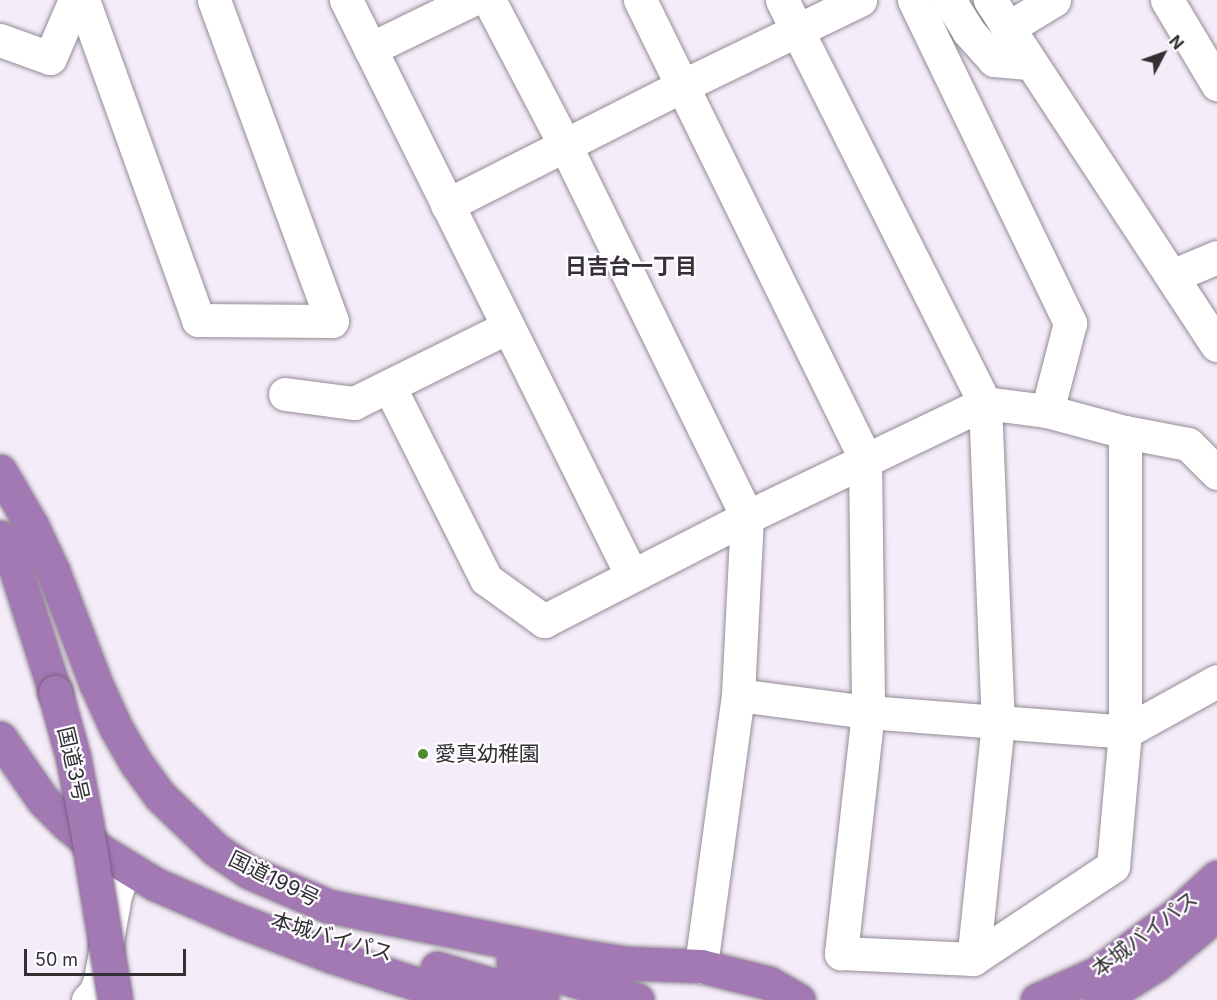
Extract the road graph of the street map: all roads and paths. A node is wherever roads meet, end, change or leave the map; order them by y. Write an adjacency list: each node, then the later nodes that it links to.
1 (75, 0): 17 (street)
2 (83, 0): 3 (street)
3 (214, 0)
4 (345, 0): 18 (street)
5 (471, 0): 18 (street)
6 (489, 0): 22 (street)
7 (640, 0): 21 (street)
8 (782, 0): 16 (street)
9 (860, 0): 16 (street)
10 (914, 0): 31 (street)
11 (949, 0): 19 (street)
12 (990, 0): 15 (street)
13 (1054, 0): 15 (street)
14 (1167, 0): 20 (street)
15 (1008, 28): 19 (street)
16 (797, 30): 21 (street); 30 (street)
17 (0, 40)
18 (370, 49): 23 (street)
19 (1031, 63): 25 (street)
20 (1217, 84)
21 (680, 87): 22 (street); 33 (street)
22 (566, 147): 23 (street); 36 (street)
23 (447, 205): 26 (street)
24 (1217, 257): 25 (street)
25 (1172, 276): 27 (street)
26 (508, 327): 28 (street); 38 (street)
27 (1217, 345)
28 (389, 386): 29 (street); 38 (street)
29 (285, 394)
30 (984, 403): 31 (street); 33 (street); 42 (street)
31 (1047, 411): 32 (street)
32 (1125, 432): 35 (street); 43 (street)
33 (865, 458): 36 (street); 41 (street)
34 (0, 471): 47 (highway, 国道199号)
35 (1217, 473)
36 (747, 516): 38 (street); 40 (street)
37 (0, 537): 53 (highway, 国道3号, bridge)
38 (631, 574)
39 (1217, 681): 43 (street)
40 (738, 695): 41 (street); 51 (street)
41 (868, 712): 42 (street); 50 (street)
42 (998, 723): 43 (street); 50 (street)
43 (1125, 732): 50 (street)
44 (0, 738): 45 (highway)
45 (125, 867): 49 (highway); 52 (street); 56 (highway, 本城バイパス)
46 (1217, 877): 60 (highway, 本城バイパス)
47 (328, 906): 51 (highway, 国道199号); 57 (highway, 本城バイパス)
48 (1217, 914): 61 (highway, 本城バイパス)
49 (331, 956): 54 (street); 55 (highway)
50 (973, 959)
51 (701, 966): 58 (highway); 59 (highway, 国道199号)
52 (88, 1000)
53 (115, 1000)
54 (425, 1000)
55 (466, 1000)
56 (542, 1000)
57 (637, 1000)
58 (749, 1000)
59 (799, 1000)
60 (1037, 1000)
61 (1100, 1000)

